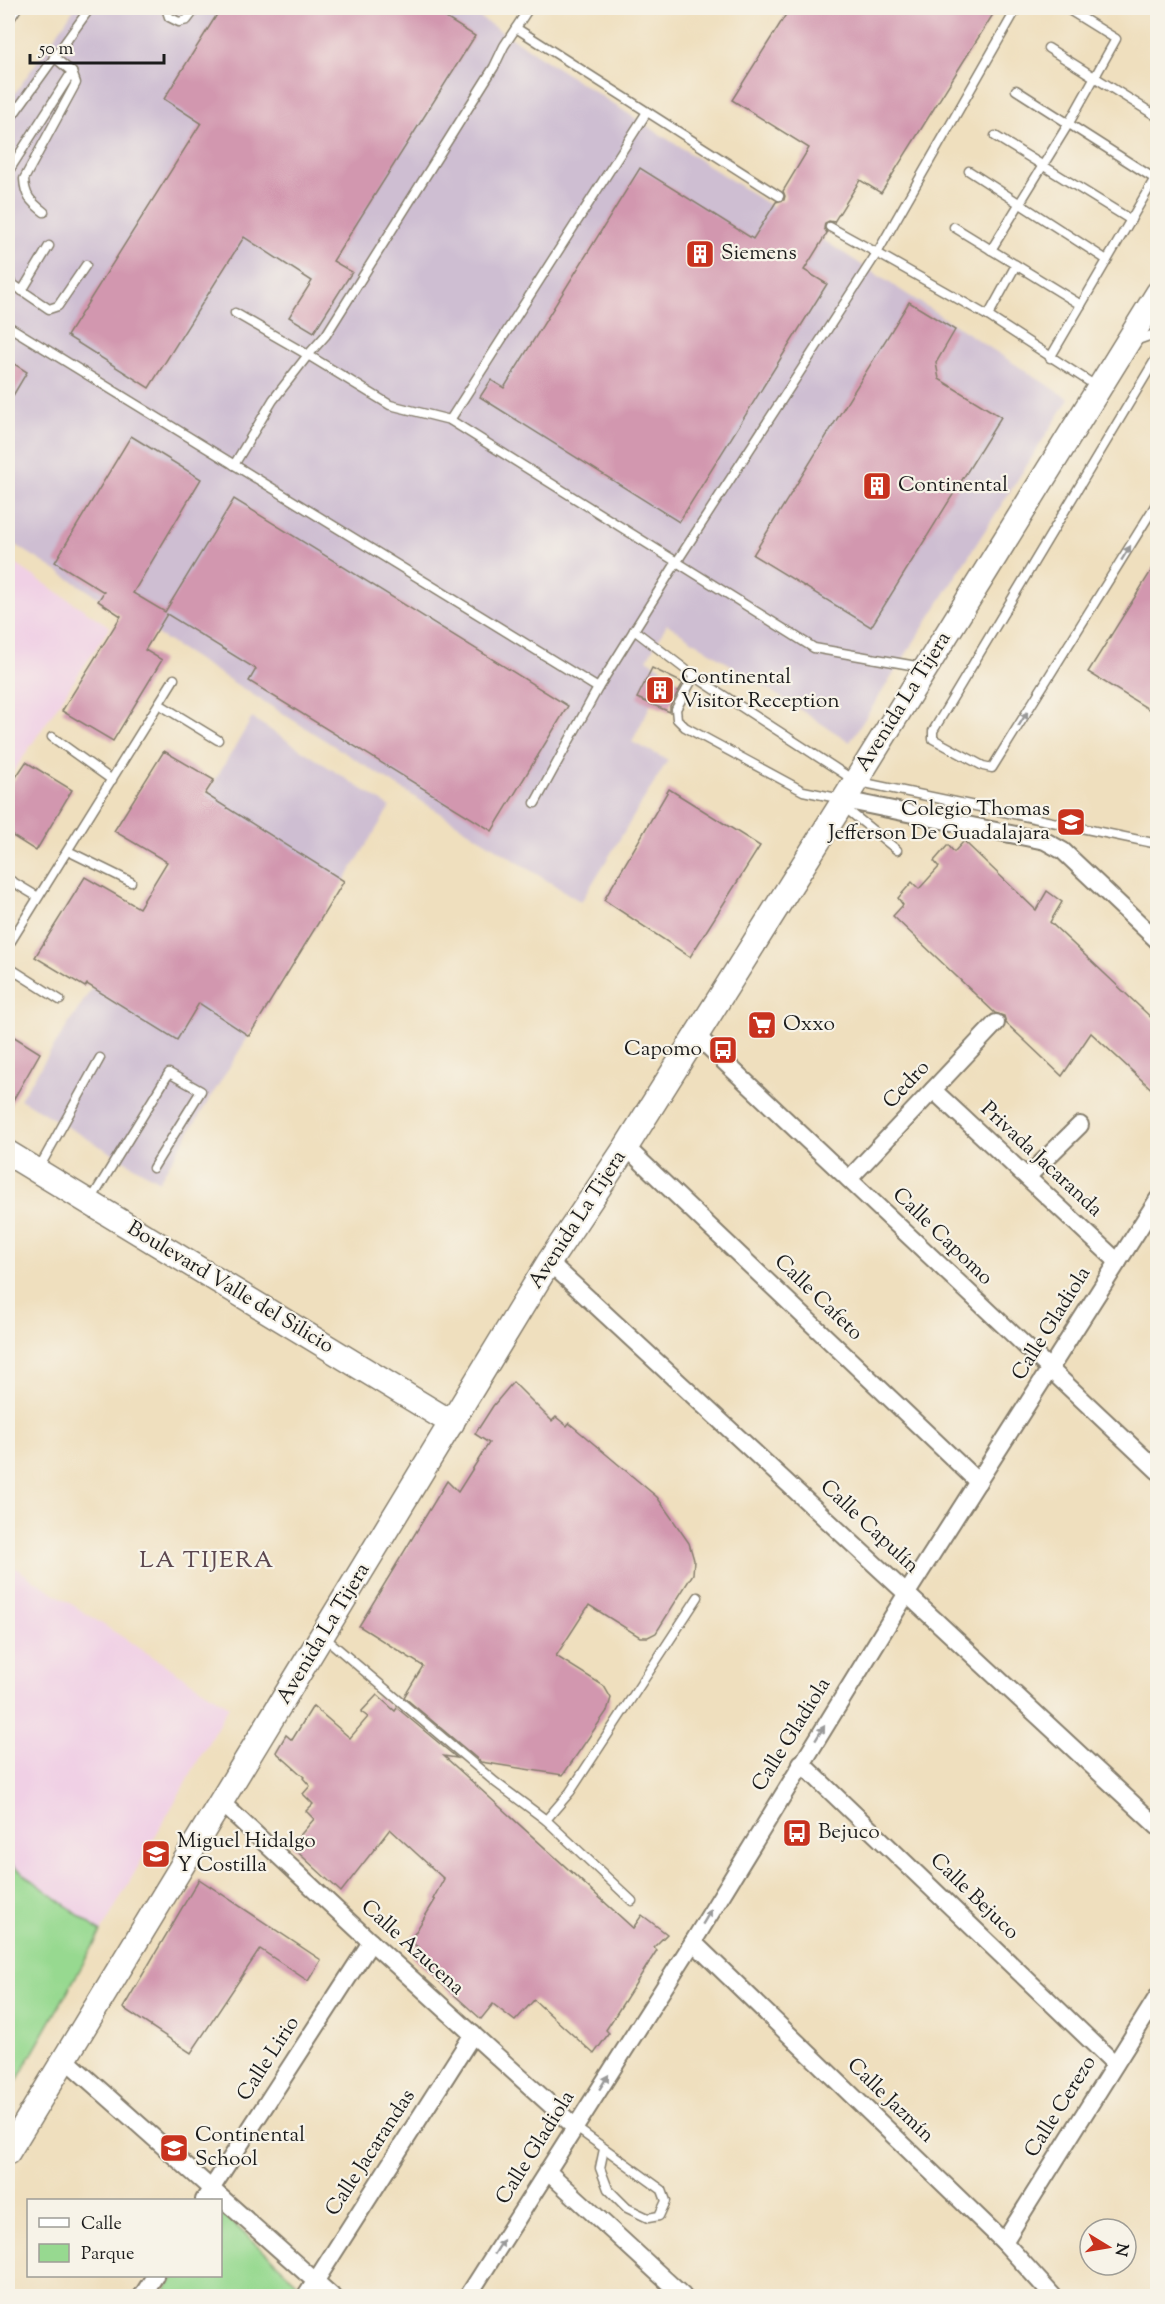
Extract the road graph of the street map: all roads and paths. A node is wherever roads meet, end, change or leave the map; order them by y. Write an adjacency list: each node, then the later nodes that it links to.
1 (17, 8): 8 (lane)
2 (90, 8): 11 (lane)
3 (166, 8): 4 (lane)
4 (196, 8)
5 (529, 8): 9 (lane)
6 (1017, 8): 32 (lane)
7 (1066, 8): 13 (lane)
8 (8, 22)
9 (516, 28): 15 (lane); 45 (lane)
10 (1048, 48): 13 (lane)
11 (54, 57): 12 (lane); 17 (lane)
12 (72, 72): 22 (lane); 26 (lane)
13 (1094, 79): 16 (lane); 18 (lane)
14 (1016, 90): 18 (lane)
15 (647, 112): 24 (lane); 49 (lane)
16 (1158, 117)
17 (8, 122)
18 (1069, 123): 20 (lane); 23 (lane)
19 (995, 136): 20 (lane)
20 (1042, 165): 25 (lane); 27 (lane)
21 (969, 171): 25 (lane)
22 (8, 172)
23 (1156, 176): 27 (lane)
24 (779, 196)
25 (1018, 203): 31 (lane); 33 (lane)
26 (44, 212)
27 (1131, 220): 33 (lane)
28 (830, 227): 32 (lane)
29 (954, 227): 31 (lane)
30 (50, 246): 37 (lane)
31 (991, 250): 35 (lane)
32 (877, 253): 41 (lane); 52 (lane)
33 (1107, 260): 39 (lane)
34 (86, 265): 37 (lane)
35 (1016, 265): 39 (lane); 41 (lane)
36 (8, 281): 37 (lane)
37 (22, 291)
38 (1157, 299): 44 (main road, Avenida La Tijera)
39 (1081, 305): 47 (lane)
40 (235, 313): 45 (lane)
41 (988, 316): 47 (lane)
42 (8, 326): 50 (lane)
43 (1158, 336): 44 (lane)
44 (1122, 350): 48 (main road, Avenida La Tijera)
45 (308, 355): 49 (lane); 50 (lane)
46 (1158, 356): 51 (lane, one-way to 51)
47 (1050, 358): 48 (lane)
48 (1099, 388): 54 (main road, Avenida La Tijera)
49 (450, 420): 52 (lane)
50 (234, 465): 57 (lane)
51 (1158, 501)
52 (676, 563): 53 (lane); 54 (lane)
53 (634, 630): 55 (lane); 57 (lane)
54 (925, 668): 62 (main road, Avenida La Tijera)
55 (694, 676): 62 (lane); 62 (lane)
56 (174, 679): 58 (lane)
57 (597, 688): 63 (lane)
58 (159, 704): 60 (lane); 61 (lane)
59 (52, 737): 61 (lane)
60 (218, 740)
61 (112, 780): 66 (lane)
62 (846, 795): 64 (lane); 65 (lane); 70 (street); 75 (main road, Avenida La Tijera)
63 (535, 803)
64 (1158, 844)
65 (897, 850)
66 (68, 851): 68 (lane); 69 (lane)
67 (8, 879): 69 (lane)
68 (131, 882)
69 (38, 897): 71 (lane)
70 (1158, 941)
71 (8, 946)
72 (8, 967): 73 (lane)
73 (60, 1000)
74 (996, 1023): 77 (street, Cedro)
75 (696, 1035): 79 (main road, Avenida La Tijera); 84 (street, Calle Capomo)
76 (100, 1058): 82 (lane)
77 (933, 1090): 83 (street, Privada Jacaranda); 84 (street, Cedro)
78 (1080, 1125): 83 (street)
79 (626, 1147): 87 (main road, Avenida La Tijera); 92 (street, Calle Cafeto)
80 (8, 1153): 82 (main road, Boulevard Valle del Silicio)
81 (153, 1168): 85 (lane)
82 (38, 1172): 85 (main road, Boulevard Valle del Silicio)
83 (1027, 1177): 88 (street, Privada Jacaranda)
84 (849, 1179): 89 (street, Calle Capomo)
85 (89, 1203): 90 (main road, Boulevard Valle del Silicio)
86 (1156, 1207): 88 (street, Calle Gladiola)
87 (549, 1262): 90 (main road, Avenida La Tijera); 93 (street, Calle Capulín)
88 (1118, 1262): 89 (street, Calle Gladiola)
89 (1050, 1370): 91 (street, Calle Capomo); 92 (street, Calle Gladiola)
90 (452, 1423): 95 (main road, Avenida La Tijera)
91 (1158, 1471)
92 (978, 1482): 93 (street, Calle Gladiola)
93 (907, 1593): 96 (street, Calle Gladiola, one-way to 93); 99 (street, Calle Capulín)
94 (698, 1597): 98 (lane)
95 (322, 1635): 97 (main road, Avenida La Tijera); 98 (lane)
96 (801, 1763): 102 (street, Calle Gladiola, one-way to 96); 106 (street, Calle Bejuco)
97 (221, 1802): 101 (street, Calle Azucena); 105 (main road, Avenida La Tijera)
98 (546, 1820): 100 (lane)
99 (1158, 1827)
100 (632, 1901)
101 (371, 1942): 104 (street, Calle Azucena); 111 (street, Calle Lirio)
102 (693, 1942): 107 (street, Calle Gladiola, one-way to 102); 113 (street, Calle Jazmín)
103 (1158, 1996): 106 (street, Calle Cerezo)
104 (473, 2034): 107 (street, Calle Azucena); 115 (street, Calle Jacarandas)
105 (64, 2058): 109 (main road, Avenida La Tijera); 111 (street)
106 (1115, 2064): 113 (street, Calle Cerezo)
107 (575, 2127): 108 (lane); 110 (street, Calle Gladiola)
108 (604, 2148): 108 (lane)
109 (8, 2152)
110 (547, 2171): 119 (street, Calle Gladiola, one-way to 110); 120 (street)
111 (208, 2194)
112 (222, 2205): 115 (street)
113 (1004, 2242): 121 (street, Calle Jazmín)
114 (154, 2277): 116 (street)
115 (315, 2281): 117 (street, Calle Jacarandas); 118 (street)
116 (142, 2296)
117 (306, 2296)
118 (333, 2296)
119 (468, 2296)
120 (683, 2296)
121 (1053, 2296)

